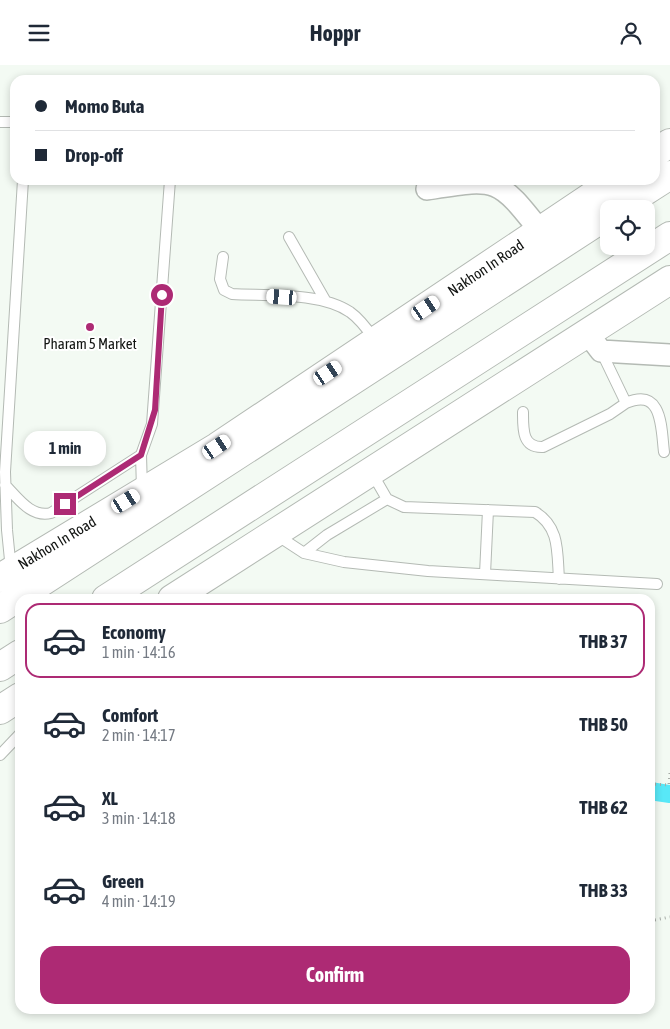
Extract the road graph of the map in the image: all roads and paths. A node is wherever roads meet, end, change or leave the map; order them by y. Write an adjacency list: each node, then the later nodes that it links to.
1 (23, 185): 24 (lane)
2 (170, 185): 22 (lane)
3 (457, 185): 7 (street)
4 (494, 185): 10 (street)
5 (609, 185): 10 (main road, Nakhon In Road)
6 (654, 185): 8 (main road)
7 (427, 189)
8 (631, 200)
9 (600, 220): 36 (main road, Nakhon In Road)
10 (541, 231): 16 (main road, Nakhon In Road)
11 (670, 236): 37 (main road)
12 (288, 237): 15 (lane)
13 (223, 257): 15 (lane)
14 (670, 280): 17 (main road)
15 (325, 300): 16 (lane)
16 (376, 341): 26 (main road, Nakhon In Road)
17 (594, 343): 18 (street); 19 (lane); 23 (main road)
18 (670, 355)
19 (626, 403): 20 (lane); 21 (lane)
20 (523, 412)
21 (664, 452)
22 (141, 455): 25 (lane); 26 (lane)
23 (370, 471): 27 (lane); 30 (main road)
24 (2, 472): 25 (lane)
25 (5, 485): 29 (lane)
26 (142, 492): 32 (main road, Nakhon In Road)
27 (387, 499): 28 (lane); 31 (lane)
28 (488, 510): 33 (lane); 34 (lane)
29 (3, 531): 32 (lane)
30 (274, 533): 31 (lane); 38 (main road)
31 (304, 553): 33 (lane)
32 (6, 574)
33 (485, 574): 34 (lane)
34 (559, 579): 35 (lane)
35 (656, 584)
36 (23, 594)
37 (114, 594)
38 (180, 594)
39 (15, 599): 40 (main road, Nakhon In Road)
40 (0, 609)
41 (15, 657): 42 (main road)
42 (0, 667)
43 (15, 700): 44 (main road)
44 (0, 709)
45 (15, 739): 46 (lane)
46 (0, 755)
47 (670, 773): 48 (path)
48 (655, 784)
49 (670, 917): 50 (path)
50 (655, 920)

